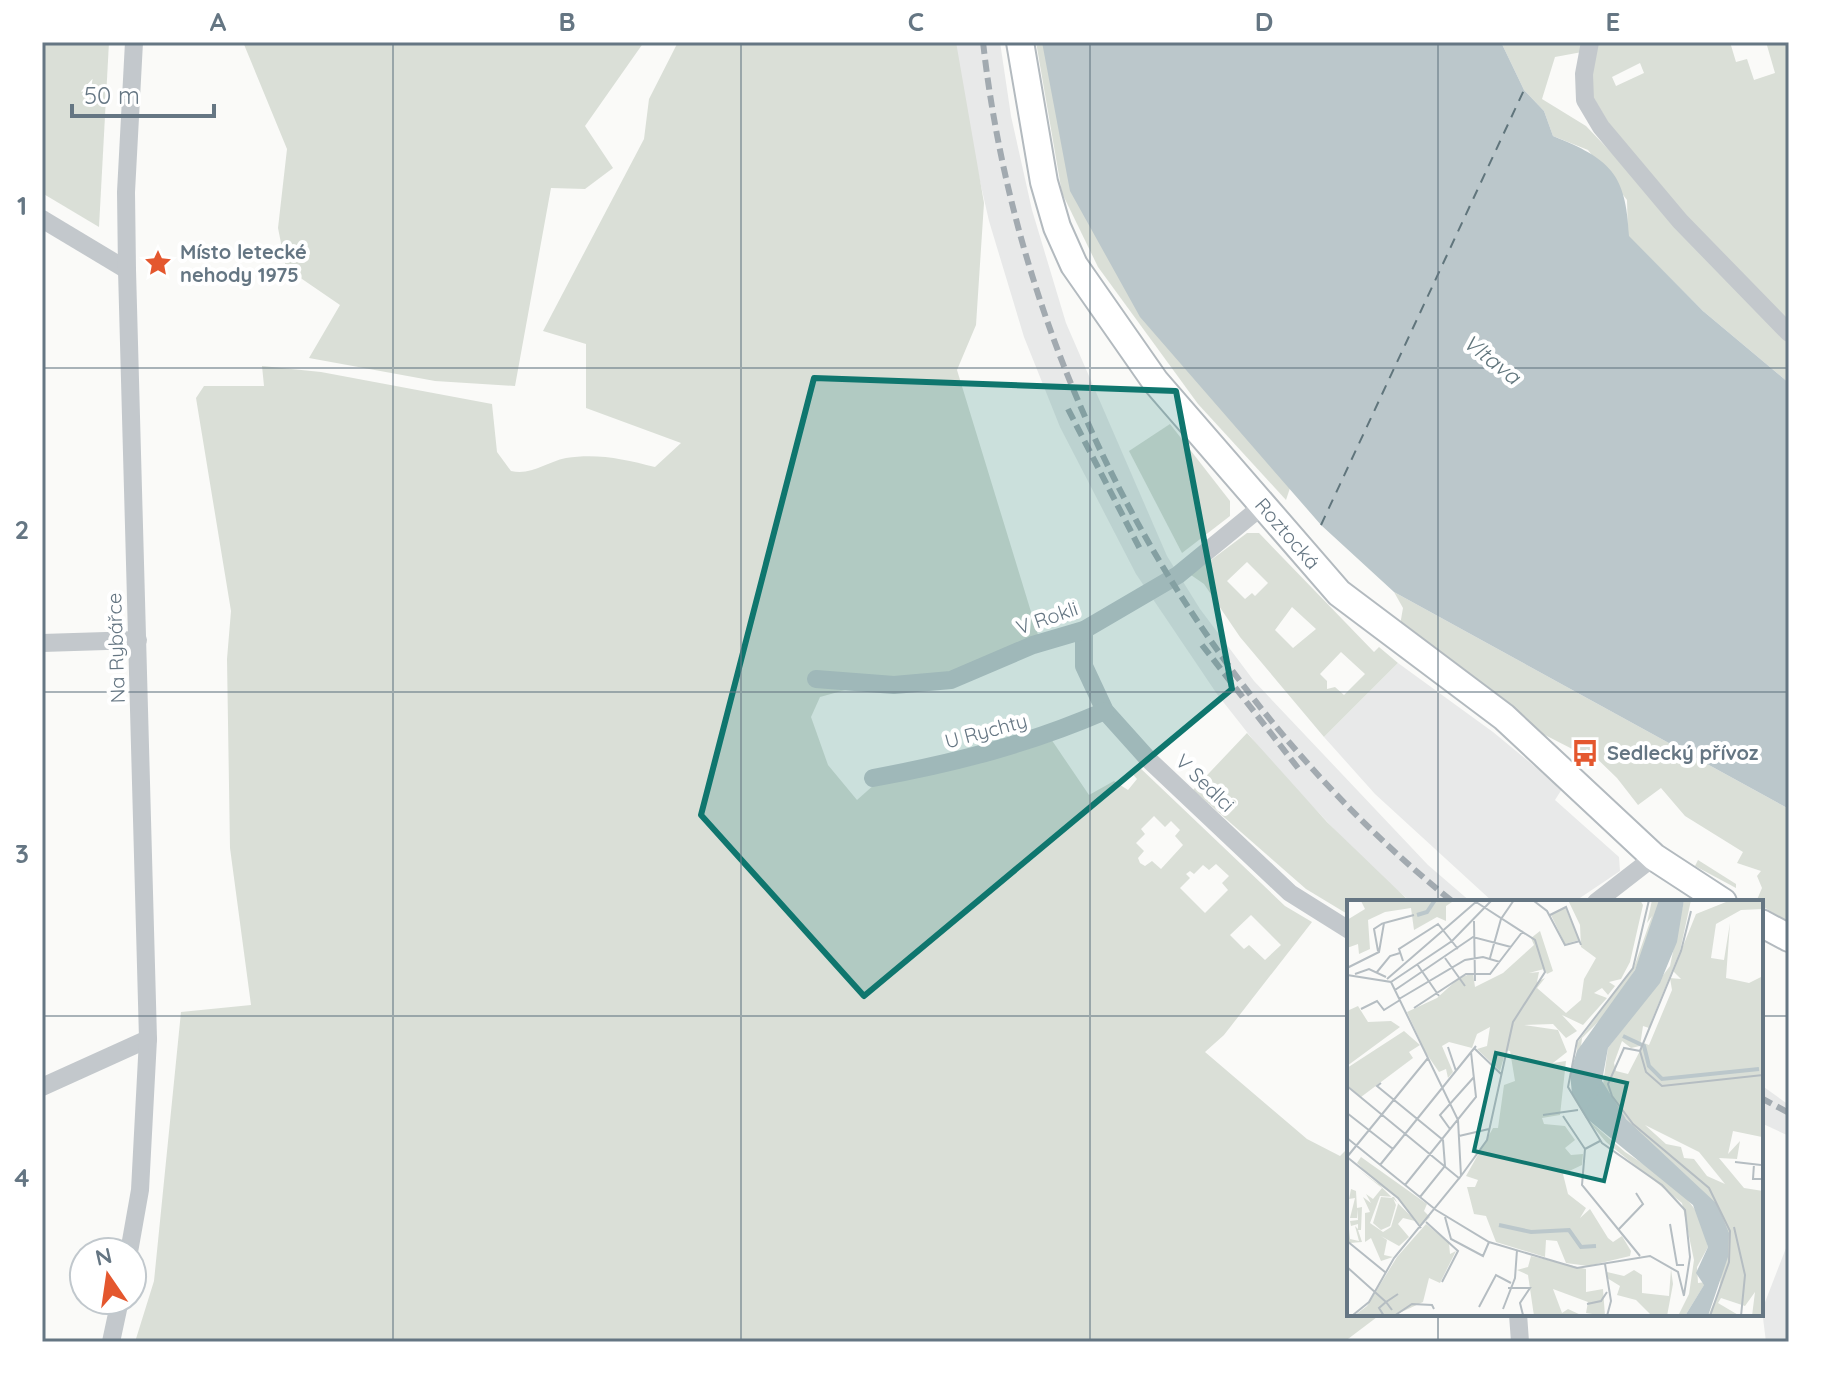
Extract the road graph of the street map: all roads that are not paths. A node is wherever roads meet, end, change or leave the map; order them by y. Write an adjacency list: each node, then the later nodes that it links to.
1 (134, 42): 5 (street, Na Rybářce)
2 (1020, 42): 7 (main road, Roztocká)
3 (1590, 42): 6 (street)
4 (42, 219): 5 (street)
5 (127, 270): 9 (street, Na Rybářce)
6 (1789, 333)
7 (1261, 507): 8 (street, V Rokli); 14 (main road, Roztocká)
8 (1084, 630): 11 (street, V Rokli); 12 (street, V Sedlci)
9 (138, 640): 10 (street); 20 (street, Na Rybářce)
10 (42, 643)
11 (816, 679)
12 (1105, 711): 13 (street, U Rychty); 18 (street, V Sedlci)
13 (873, 778)
14 (1654, 857): 15 (street); 16 (main road, Roztocká)
15 (1599, 900)
16 (1720, 900)
17 (1763, 924): 19 (main road)
18 (1347, 929)
19 (1789, 938)
20 (148, 1039): 21 (street); 22 (street, Na Rybářce)
21 (42, 1087)
22 (132, 1236)
23 (117, 1316): 25 (street)
24 (1518, 1316): 26 (street)
25 (111, 1342)
26 (1520, 1342)

